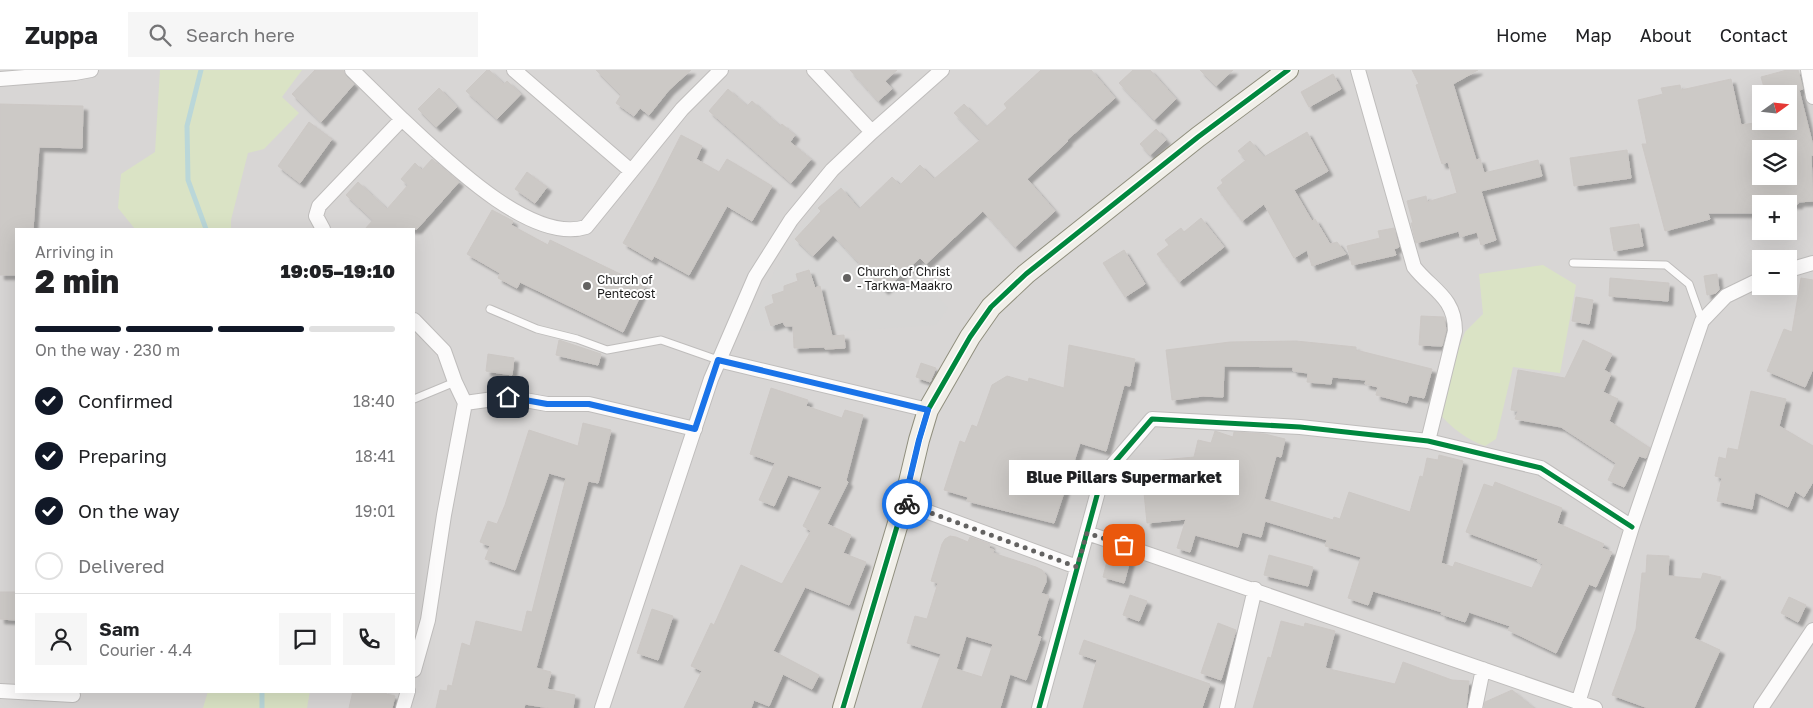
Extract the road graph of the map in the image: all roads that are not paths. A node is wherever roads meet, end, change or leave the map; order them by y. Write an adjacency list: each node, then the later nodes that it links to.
1 (91, 70): 10 (street)
2 (352, 70): 12 (street)
3 (514, 70): 14 (street)
4 (721, 70): 14 (street)
5 (814, 70): 13 (street)
6 (942, 70): 13 (street)
7 (1288, 70): 27 (street)
8 (1358, 70): 29 (street)
9 (1808, 70): 11 (street)
10 (0, 79)
11 (1813, 98)
12 (402, 119): 14 (street); 15 (street)
13 (872, 132): 23 (street)
14 (631, 171)
15 (322, 228)
16 (1573, 263): 22 (lane)
17 (1813, 263): 18 (street)
18 (1797, 268)
19 (1752, 283): 22 (street)
20 (490, 309): 23 (lane)
21 (415, 321): 24 (street)
22 (1702, 322): 31 (street)
23 (718, 360): 27 (street); 28 (street)
24 (455, 382): 25 (lane); 26 (street)
25 (415, 399)
26 (465, 403): 28 (street); 36 (street)
27 (928, 410): 30 (street)
28 (695, 429): 45 (street)
29 (1428, 441): 31 (street); 32 (street)
30 (904, 503): 33 (street); 46 (street)
31 (1632, 527): 43 (street)
32 (1087, 533): 33 (street); 34 (street)
33 (1077, 567): 47 (street)
34 (1254, 589): 37 (street); 48 (street)
35 (1813, 630): 51 (street)
36 (415, 666)
37 (1483, 669): 43 (street); 49 (street)
38 (0, 691): 39 (street)
39 (15, 692)
40 (21, 693): 42 (street)
41 (407, 693): 44 (street)
42 (73, 698)
43 (1578, 703): 50 (street)
44 (403, 708)
45 (602, 708)
46 (843, 708)
47 (1039, 708)
48 (1228, 708)
49 (1475, 708)
50 (1595, 708)
51 (1761, 708)

